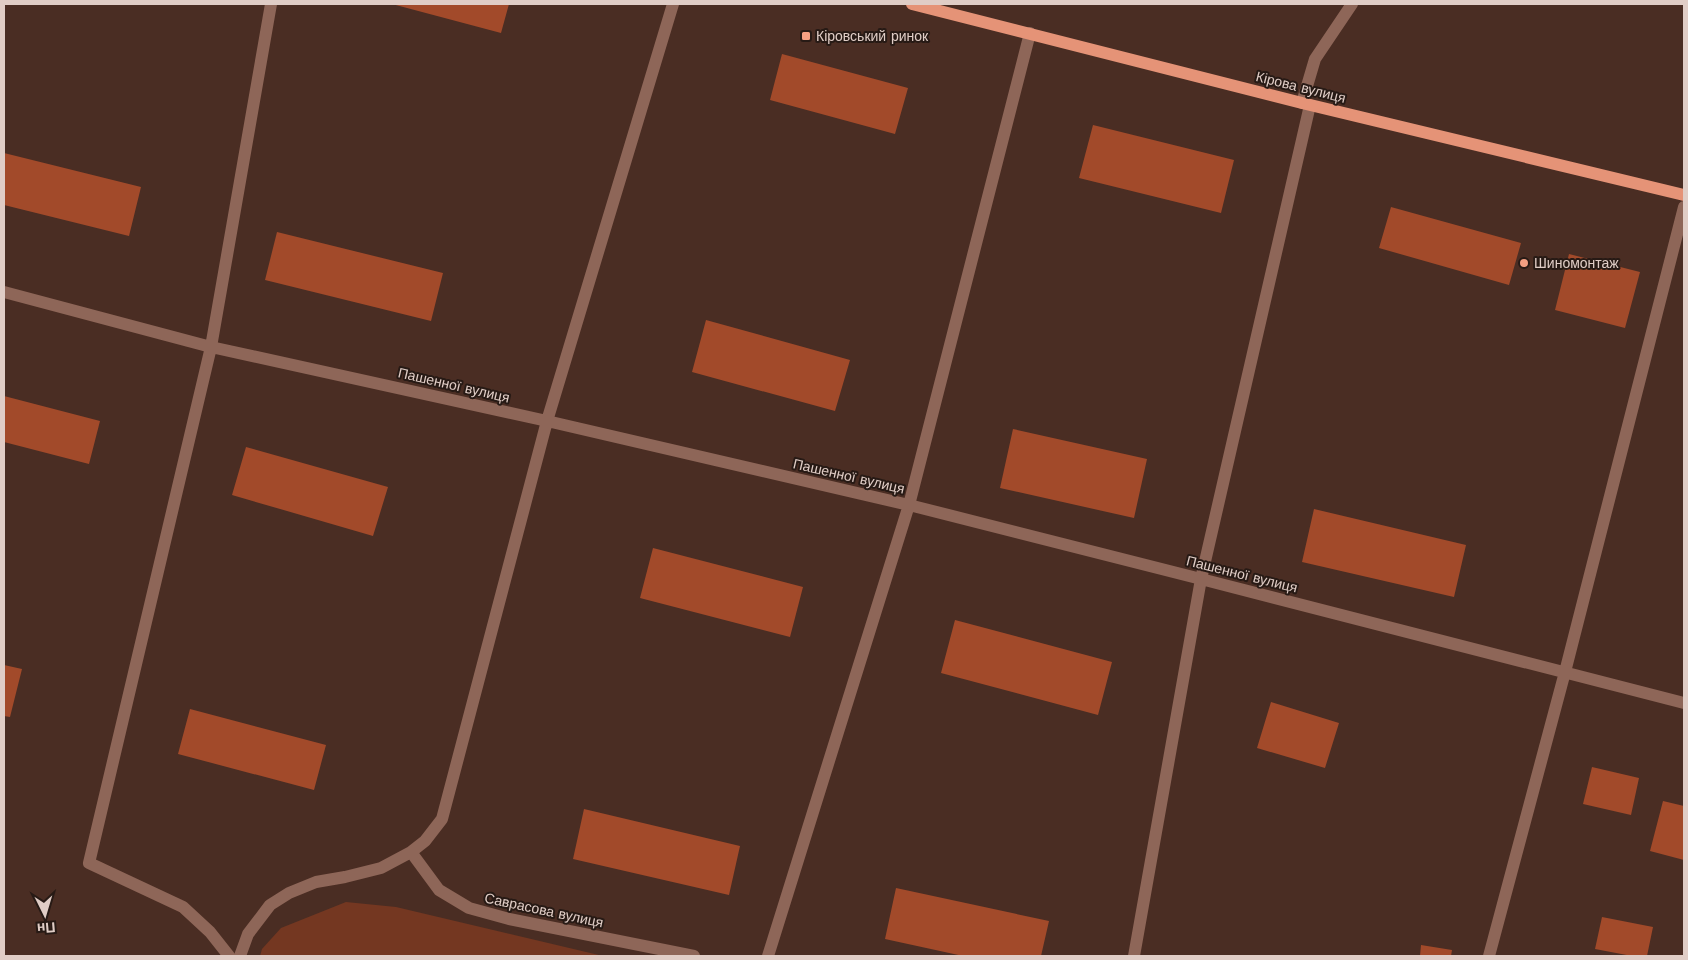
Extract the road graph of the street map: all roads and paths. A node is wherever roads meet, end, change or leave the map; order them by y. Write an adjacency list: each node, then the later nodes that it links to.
1 (271, 4): 10 (street)
2 (673, 4): 11 (street)
3 (912, 4): 5 (main road, Кірова вулиця)
4 (1352, 4): 6 (street)
5 (1030, 33): 6 (main road, Кірова вулиця); 12 (street)
6 (1306, 104): 7 (main road, Кірова вулиця); 13 (street)
7 (1684, 194)
8 (1684, 207): 14 (street)
9 (4, 292): 10 (street, Пашенної вулиця)
10 (211, 346): 11 (street, Пашенної вулиця); 17 (street)
11 (547, 422): 12 (street, Пашенної вулиця); 16 (street)
12 (909, 506): 13 (street, Пашенної вулиця); 20 (street)
13 (1201, 579): 14 (street, Пашенної вулиця); 21 (street)
14 (1564, 672): 15 (street, Пашенної вулиця); 22 (street)
15 (1684, 704)
16 (411, 852): 18 (street); 19 (street, Саврасова вулиця)
17 (229, 956)
18 (240, 956)
19 (694, 956)
20 (768, 956)
21 (1134, 956)
22 (1489, 956)

